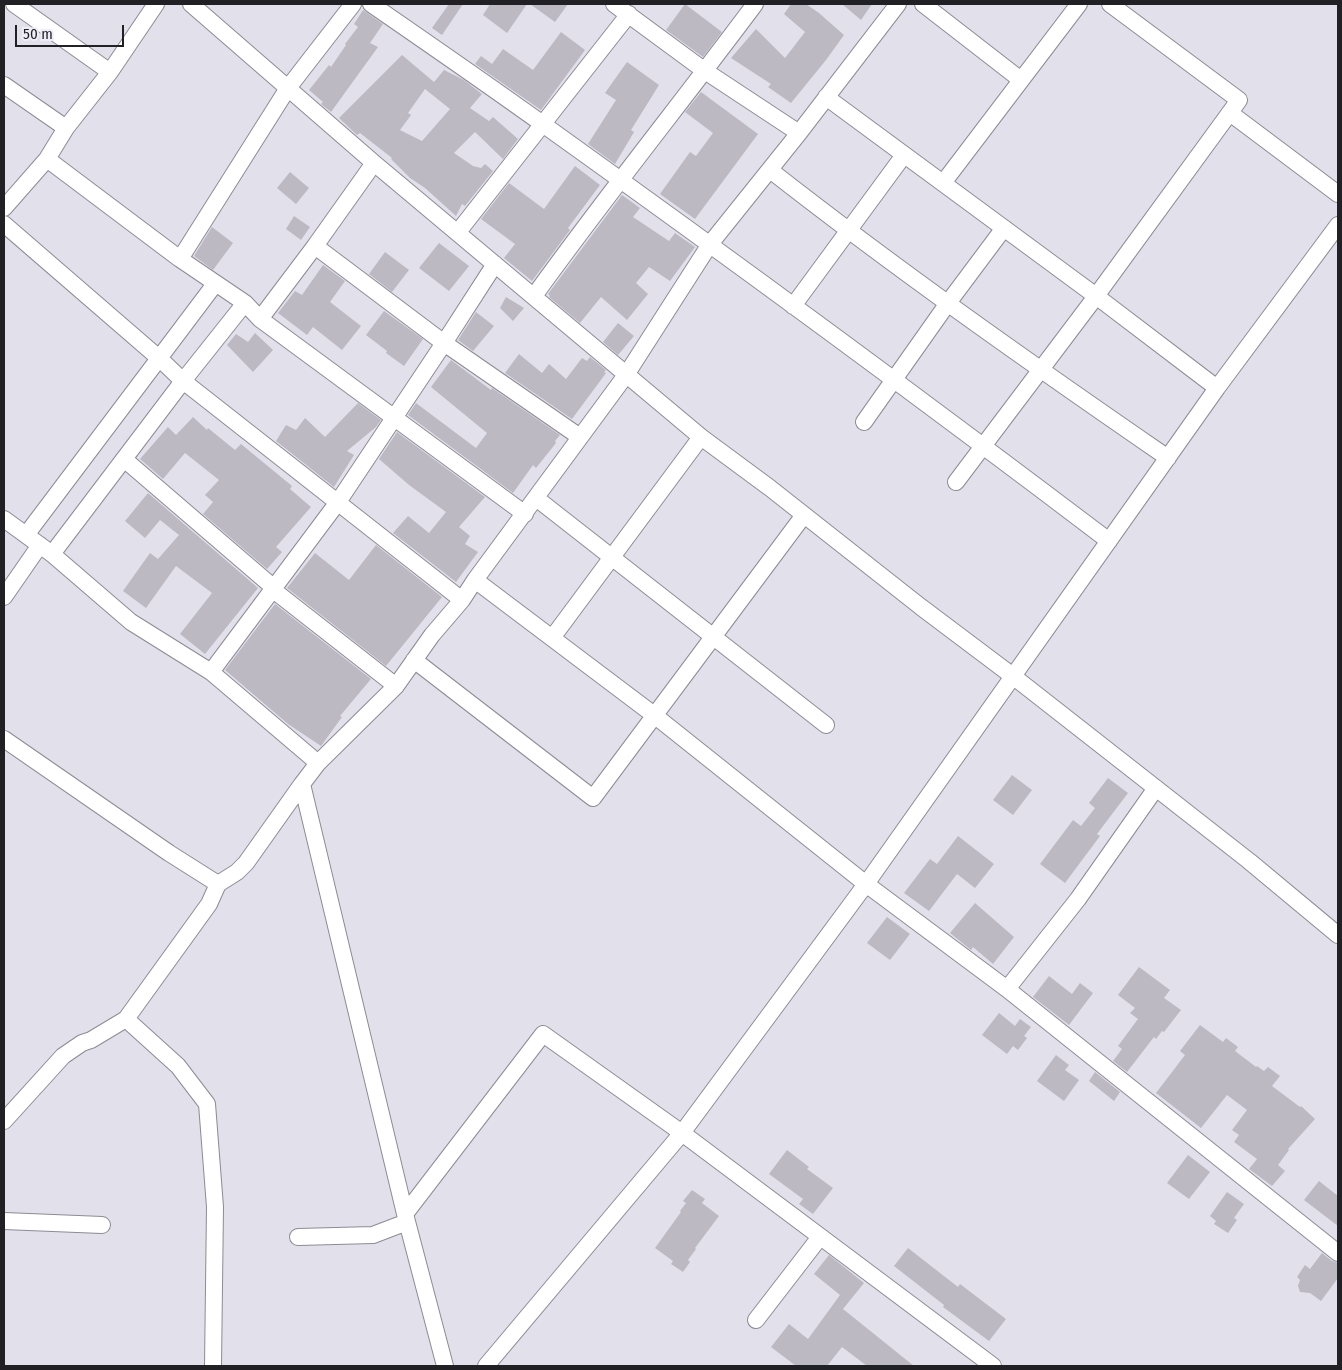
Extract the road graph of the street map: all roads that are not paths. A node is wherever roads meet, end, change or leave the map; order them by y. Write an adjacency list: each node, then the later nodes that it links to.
1 (14, 4): 14 (street)
2 (156, 4): 14 (street)
3 (191, 4): 17 (street)
4 (353, 4): 17 (street)
5 (371, 4): 20 (street)
6 (614, 4): 12 (street)
7 (755, 4): 13 (street)
8 (898, 4): 18 (street)
9 (923, 4): 15 (street)
10 (1079, 4): 15 (street)
11 (1110, 4): 19 (street)
12 (629, 14): 13 (street); 20 (street)
13 (705, 71): 22 (street); 27 (street)
14 (110, 72): 21 (street)
15 (1021, 80): 28 (street)
16 (4, 84): 21 (street)
17 (288, 88): 25 (street); 38 (street)
18 (826, 98): 22 (street); 23 (street)
19 (1230, 113): 29 (street); 42 (street)
20 (543, 124): 27 (street); 35 (street)
21 (66, 128): 24 (street)
22 (799, 133): 26 (street)
23 (904, 155): 28 (street); 34 (street)
24 (47, 159): 30 (street); 38 (street)
25 (374, 163): 35 (street); 37 (street)
26 (770, 170): 34 (street); 36 (street)
27 (619, 180): 36 (street); 41 (street)
28 (943, 183): 33 (street)
29 (1338, 194)
30 (4, 208)
31 (4, 224): 48 (street)
32 (1338, 225): 53 (street)
33 (1004, 228): 42 (street); 44 (street)
34 (848, 231): 44 (street); 45 (street)
35 (458, 232): 39 (street)
36 (710, 244): 45 (street); 50 (street)
37 (315, 246): 46 (street); 47 (street)
38 (180, 258): 40 (street)
39 (495, 264): 41 (street); 47 (street)
40 (215, 284): 43 (street); 48 (street)
41 (534, 296): 50 (street)
42 (1096, 296): 49 (street); 53 (street)
43 (245, 303): 46 (street); 52 (street)
44 (948, 303): 49 (street); 51 (street)
45 (793, 306): 51 (street)
46 (260, 319): 54 (street)
47 (444, 343): 54 (street); 56 (street)
48 (160, 358): 52 (street); 67 (street)
49 (1040, 370): 58 (street); 59 (street)
50 (626, 375): 56 (street); 57 (street)
51 (893, 380): 55 (street); 58 (street)
52 (182, 381): 60 (street); 63 (street)
53 (1218, 388): 59 (street)
54 (394, 418): 63 (street); 64 (street)
55 (864, 422)
56 (580, 437): 62 (street)
57 (701, 437): 65 (street); 70 (street)
58 (984, 446): 61 (street); 68 (street)
59 (1168, 458): 68 (street)
60 (124, 460): 69 (street); 72 (street)
61 (956, 482)
62 (536, 498): 64 (street); 70 (street)
63 (338, 502): 72 (street); 74 (street)
64 (525, 514): 71 (street)
65 (804, 515): 75 (street); 79 (street)
66 (4, 519): 67 (street)
67 (26, 535): 69 (street)
68 (1109, 542): 79 (street)
69 (46, 550): 73 (street); 78 (street)
70 (612, 557): 75 (street); 76 (street)
71 (475, 580): 74 (street); 76 (street)
72 (273, 588): 78 (street); 80 (street)
73 (4, 597)
74 (462, 600): 77 (street)
75 (713, 636): 81 (street); 82 (street)
76 (552, 638): 81 (street)
77 (414, 660): 80 (street); 81 (street)
78 (211, 672): 84 (street)
79 (1014, 677): 86 (street); 88 (street)
80 (396, 686): 84 (street)
81 (654, 715): 88 (street)
82 (826, 725)
83 (4, 739): 87 (street)
84 (318, 763): 85 (street)
85 (302, 784): 87 (street); 94 (street)
86 (1156, 788): 89 (street); 90 (street)
87 (218, 884): 91 (street)
88 (866, 884): 90 (street); 93 (street)
89 (1338, 935)
90 (1007, 989): 99 (street)
91 (126, 1019): 92 (street); 101 (street)
92 (4, 1121)
93 (682, 1133): 94 (street); 98 (street); 103 (street)
94 (406, 1218): 97 (street); 102 (street)
95 (4, 1221): 96 (street)
96 (102, 1225)
97 (298, 1237)
98 (820, 1237): 100 (street); 104 (street)
99 (1338, 1253)
100 (756, 1320)
101 (213, 1366)
102 (445, 1366)
103 (486, 1366)
104 (992, 1366)

